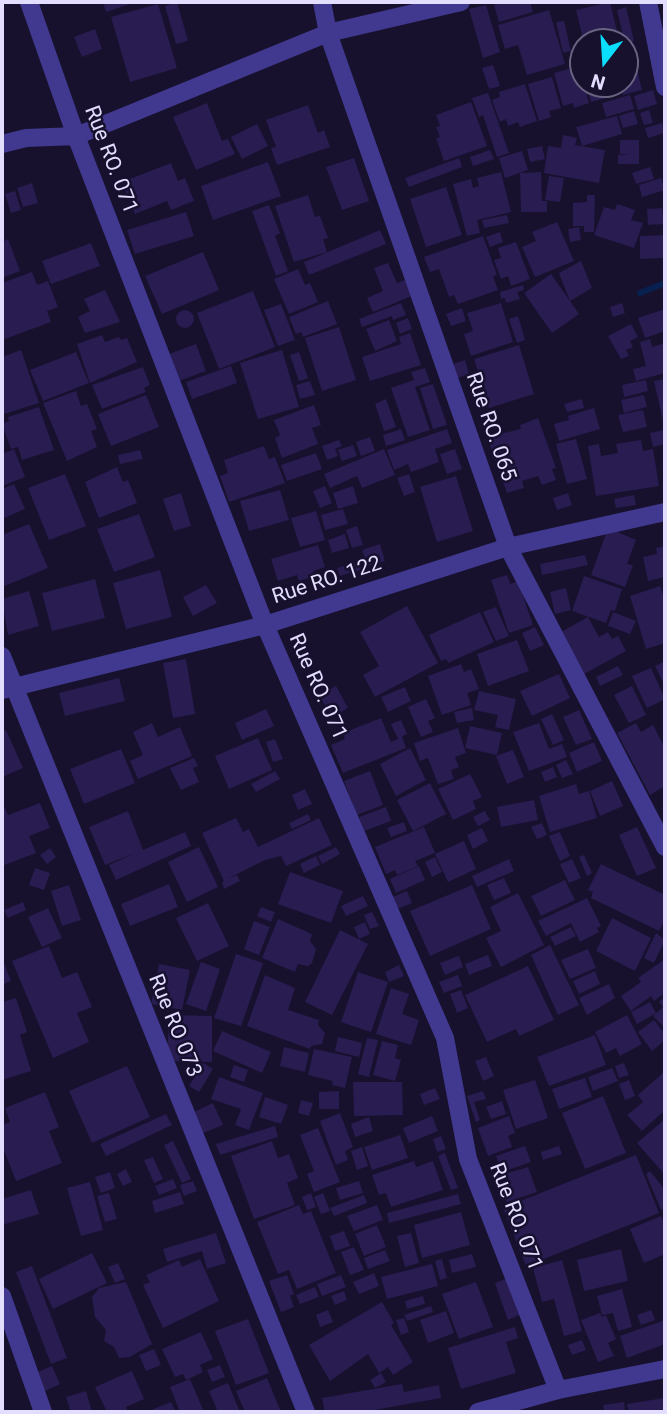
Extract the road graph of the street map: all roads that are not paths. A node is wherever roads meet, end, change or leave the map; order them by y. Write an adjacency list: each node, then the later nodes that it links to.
1 (29, 2): 7 (street, Rue RO. 071)
2 (322, 2): 5 (street, Rue RO. 065)
3 (461, 2): 5 (street)
4 (648, 2): 6 (street)
5 (328, 33): 7 (street); 10 (street, Rue RO. 065)
6 (665, 87)
7 (76, 136): 8 (street); 11 (street, Rue RO. 071)
8 (2, 144)
9 (665, 512): 10 (street, Rue RO. 122)
10 (508, 547): 11 (street, Rue RO. 122); 14 (street, Rue RO. 065)
11 (265, 625): 13 (street, Rue RO. 122); 17 (street, Rue RO. 071)
12 (2, 656): 13 (street, Rue RO 073)
13 (7, 689): 19 (street, Rue RO 073)
14 (665, 847)
15 (2, 1296): 18 (street)
16 (665, 1369): 17 (street)
17 (558, 1390): 20 (street)
18 (43, 1412)
19 (306, 1412)
20 (478, 1412)

